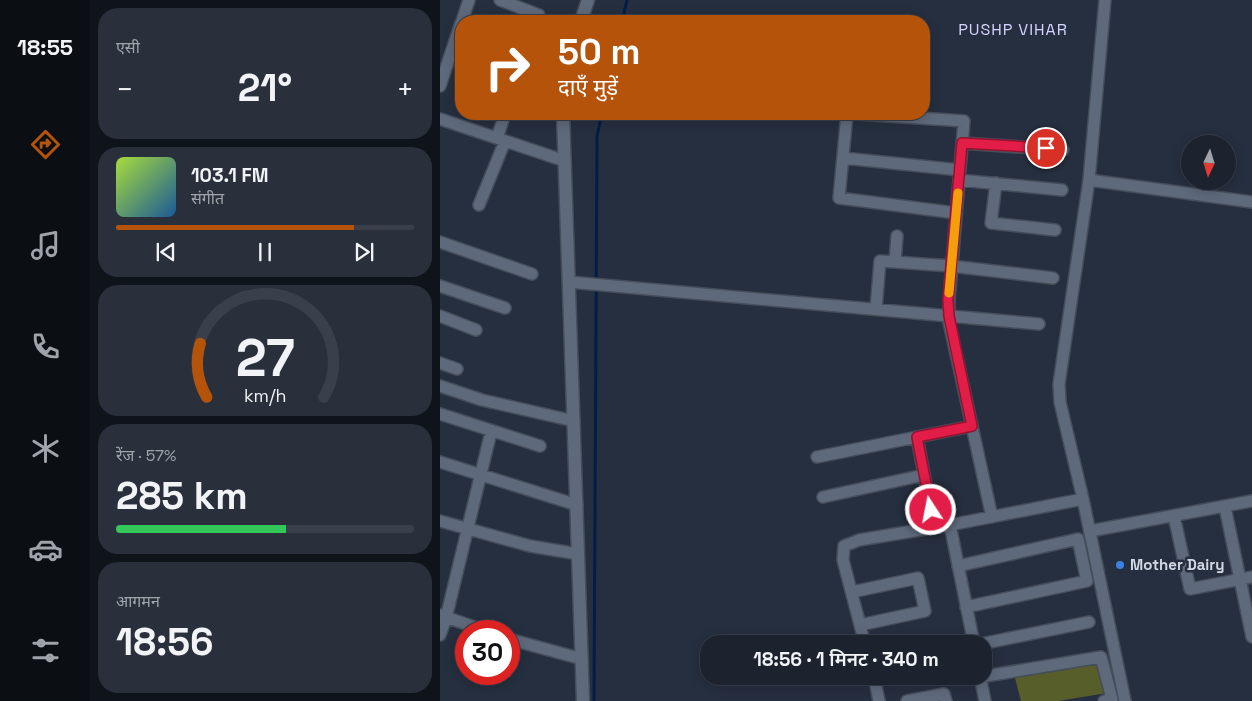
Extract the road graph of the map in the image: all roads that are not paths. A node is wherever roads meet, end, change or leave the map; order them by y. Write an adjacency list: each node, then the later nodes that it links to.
1 (469, 0): 5 (street)
2 (500, 0): 6 (street)
3 (588, 0): 7 (street)
4 (1105, 0): 21 (street)
5 (464, 15)
6 (539, 15)
7 (583, 15)
8 (455, 42): 9 (street)
9 (440, 86)
10 (440, 119): 15 (street)
11 (930, 119): 16 (street)
12 (504, 120): 15 (street)
13 (563, 120): 19 (street)
14 (846, 120): 18 (street)
15 (501, 139): 19 (street); 25 (street)
16 (962, 143): 17 (street); 20 (street)
17 (1063, 150)
18 (842, 158): 20 (street); 26 (street)
19 (564, 161): 34 (street)
20 (960, 175): 22 (street); 26 (street)
21 (1088, 180): 24 (street); 56 (street)
22 (996, 183): 23 (street); 27 (street)
23 (1062, 190)
24 (1252, 202)
25 (479, 205)
26 (956, 213): 31 (street)
27 (1054, 230)
28 (897, 236): 30 (street)
29 (440, 242): 32 (street)
30 (895, 262): 31 (street); 37 (street)
31 (952, 266): 33 (street); 39 (street)
32 (532, 274)
33 (1053, 278)
34 (569, 282): 37 (street); 46 (street)
35 (440, 286): 36 (street)
36 (505, 308)
37 (876, 309): 39 (street)
38 (440, 316): 41 (street)
39 (949, 316): 40 (street); 47 (street)
40 (1039, 324)
41 (476, 330)
42 (440, 363): 43 (street)
43 (457, 369)
44 (440, 386): 46 (street)
45 (440, 414): 48 (street)
46 (574, 421): 58 (street)
47 (972, 426): 49 (street); 61 (street)
48 (491, 432): 50 (street); 54 (street)
49 (917, 437): 51 (street); 53 (street)
50 (540, 446)
51 (816, 457)
52 (440, 462): 54 (street)
53 (924, 475): 55 (street); 64 (street)
54 (479, 476): 58 (street); 65 (street)
55 (823, 497)
56 (1083, 499): 61 (street); 66 (street)
57 (1252, 502): 59 (street)
58 (576, 505): 67 (street)
59 (1225, 506): 60 (street); 70 (street)
60 (1174, 516): 66 (street); 70 (street)
61 (992, 517): 63 (street)
62 (440, 521): 65 (street)
63 (950, 525): 64 (street); 68 (street)
64 (934, 528): 71 (street)
65 (467, 529): 67 (street); 73 (street)
66 (1090, 531): 93 (street)
67 (578, 554): 83 (street)
68 (958, 566): 72 (street); 72 (street)
69 (1252, 577): 70 (street)
70 (1240, 579): 80 (street)
71 (852, 592): 76 (street); 76 (street)
72 (966, 607): 79 (street)
73 (443, 616): 74 (street); 77 (street)
74 (455, 620)
75 (1089, 622): 82 (street)
76 (860, 625): 78 (street)
77 (440, 635)
78 (863, 635)
79 (972, 635)
80 (1252, 636)
81 (520, 642): 83 (street)
82 (992, 642)
83 (582, 659): 87 (street)
84 (992, 675): 92 (street)
85 (876, 685): 88 (street)
86 (982, 685): 91 (street)
87 (583, 701)
88 (879, 701)
89 (907, 701): 90 (street)
90 (946, 701)
91 (985, 701)
92 (1104, 701)
93 (1125, 701)

